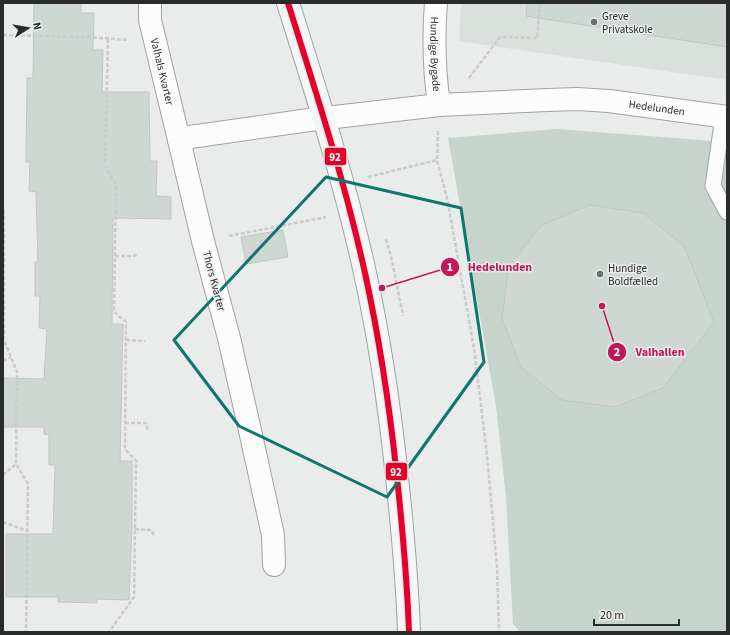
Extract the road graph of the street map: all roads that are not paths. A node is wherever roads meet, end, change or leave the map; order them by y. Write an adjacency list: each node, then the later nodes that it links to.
1 (150, 3): 7 (street, Valhals Kvarter)
2 (288, 3): 6 (street)
3 (436, 3): 4 (street, Hundige Bygade)
4 (448, 105): 5 (street, Hedelunden); 6 (street, Hedelunden)
5 (725, 117): 8 (lane)
6 (324, 119): 7 (street); 10 (street)
7 (179, 140): 9 (street, Thors Kvarter)
8 (727, 212)
9 (274, 566)
10 (409, 632)

